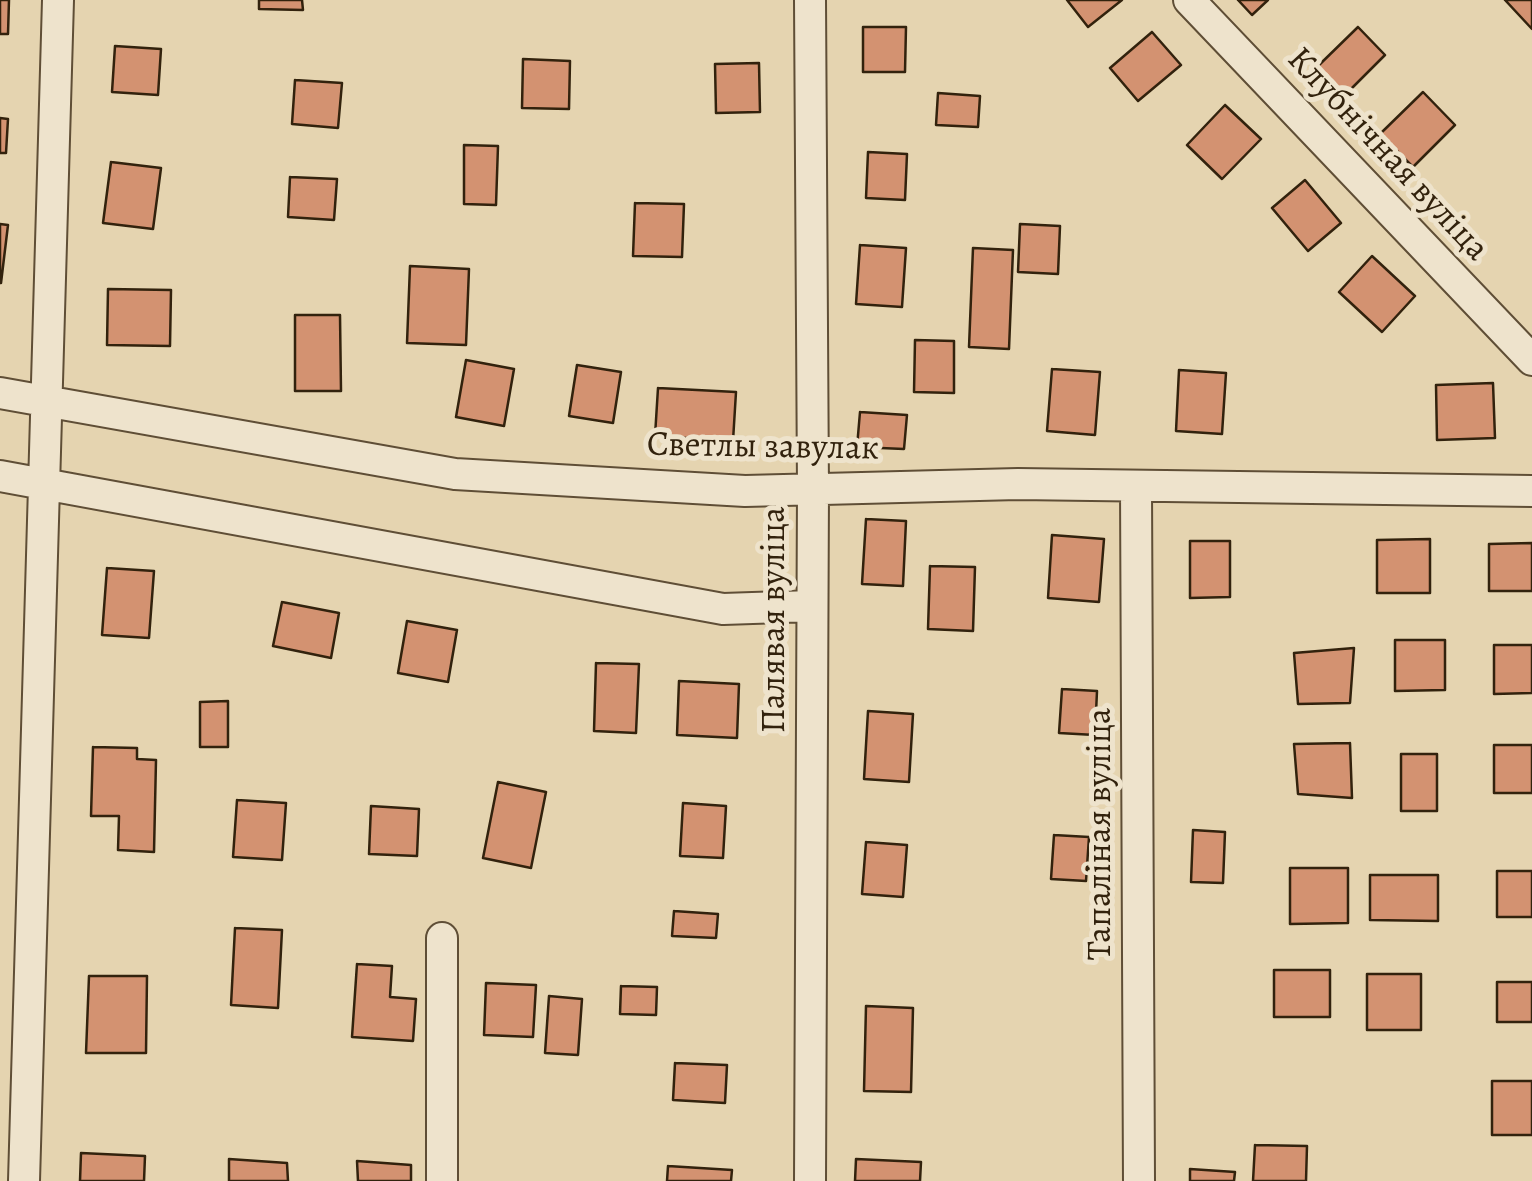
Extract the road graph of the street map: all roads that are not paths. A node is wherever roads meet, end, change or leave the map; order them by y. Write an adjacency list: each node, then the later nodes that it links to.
1 (58, 0): 6 (street)
2 (810, 0): 10 (street, Палявая вуліца)
3 (1189, 0): 4 (street, Клубнічная вуліца)
4 (1532, 360)
5 (0, 393): 6 (street, Светлы завулак)
6 (49, 402): 8 (street); 10 (street, Светлы завулак)
7 (0, 476): 8 (street)
8 (46, 484): 12 (street); 14 (street)
9 (1136, 486): 10 (street, Светлы завулак); 11 (street, Светлы завулак); 17 (street, Тапаліная вуліца)
10 (812, 489): 12 (street, Палявая вуліца)
11 (1532, 491)
12 (812, 606): 16 (street, Палявая вуліца)
13 (442, 938): 15 (street)
14 (24, 1181)
15 (442, 1181)
16 (810, 1181)
17 (1139, 1181)

